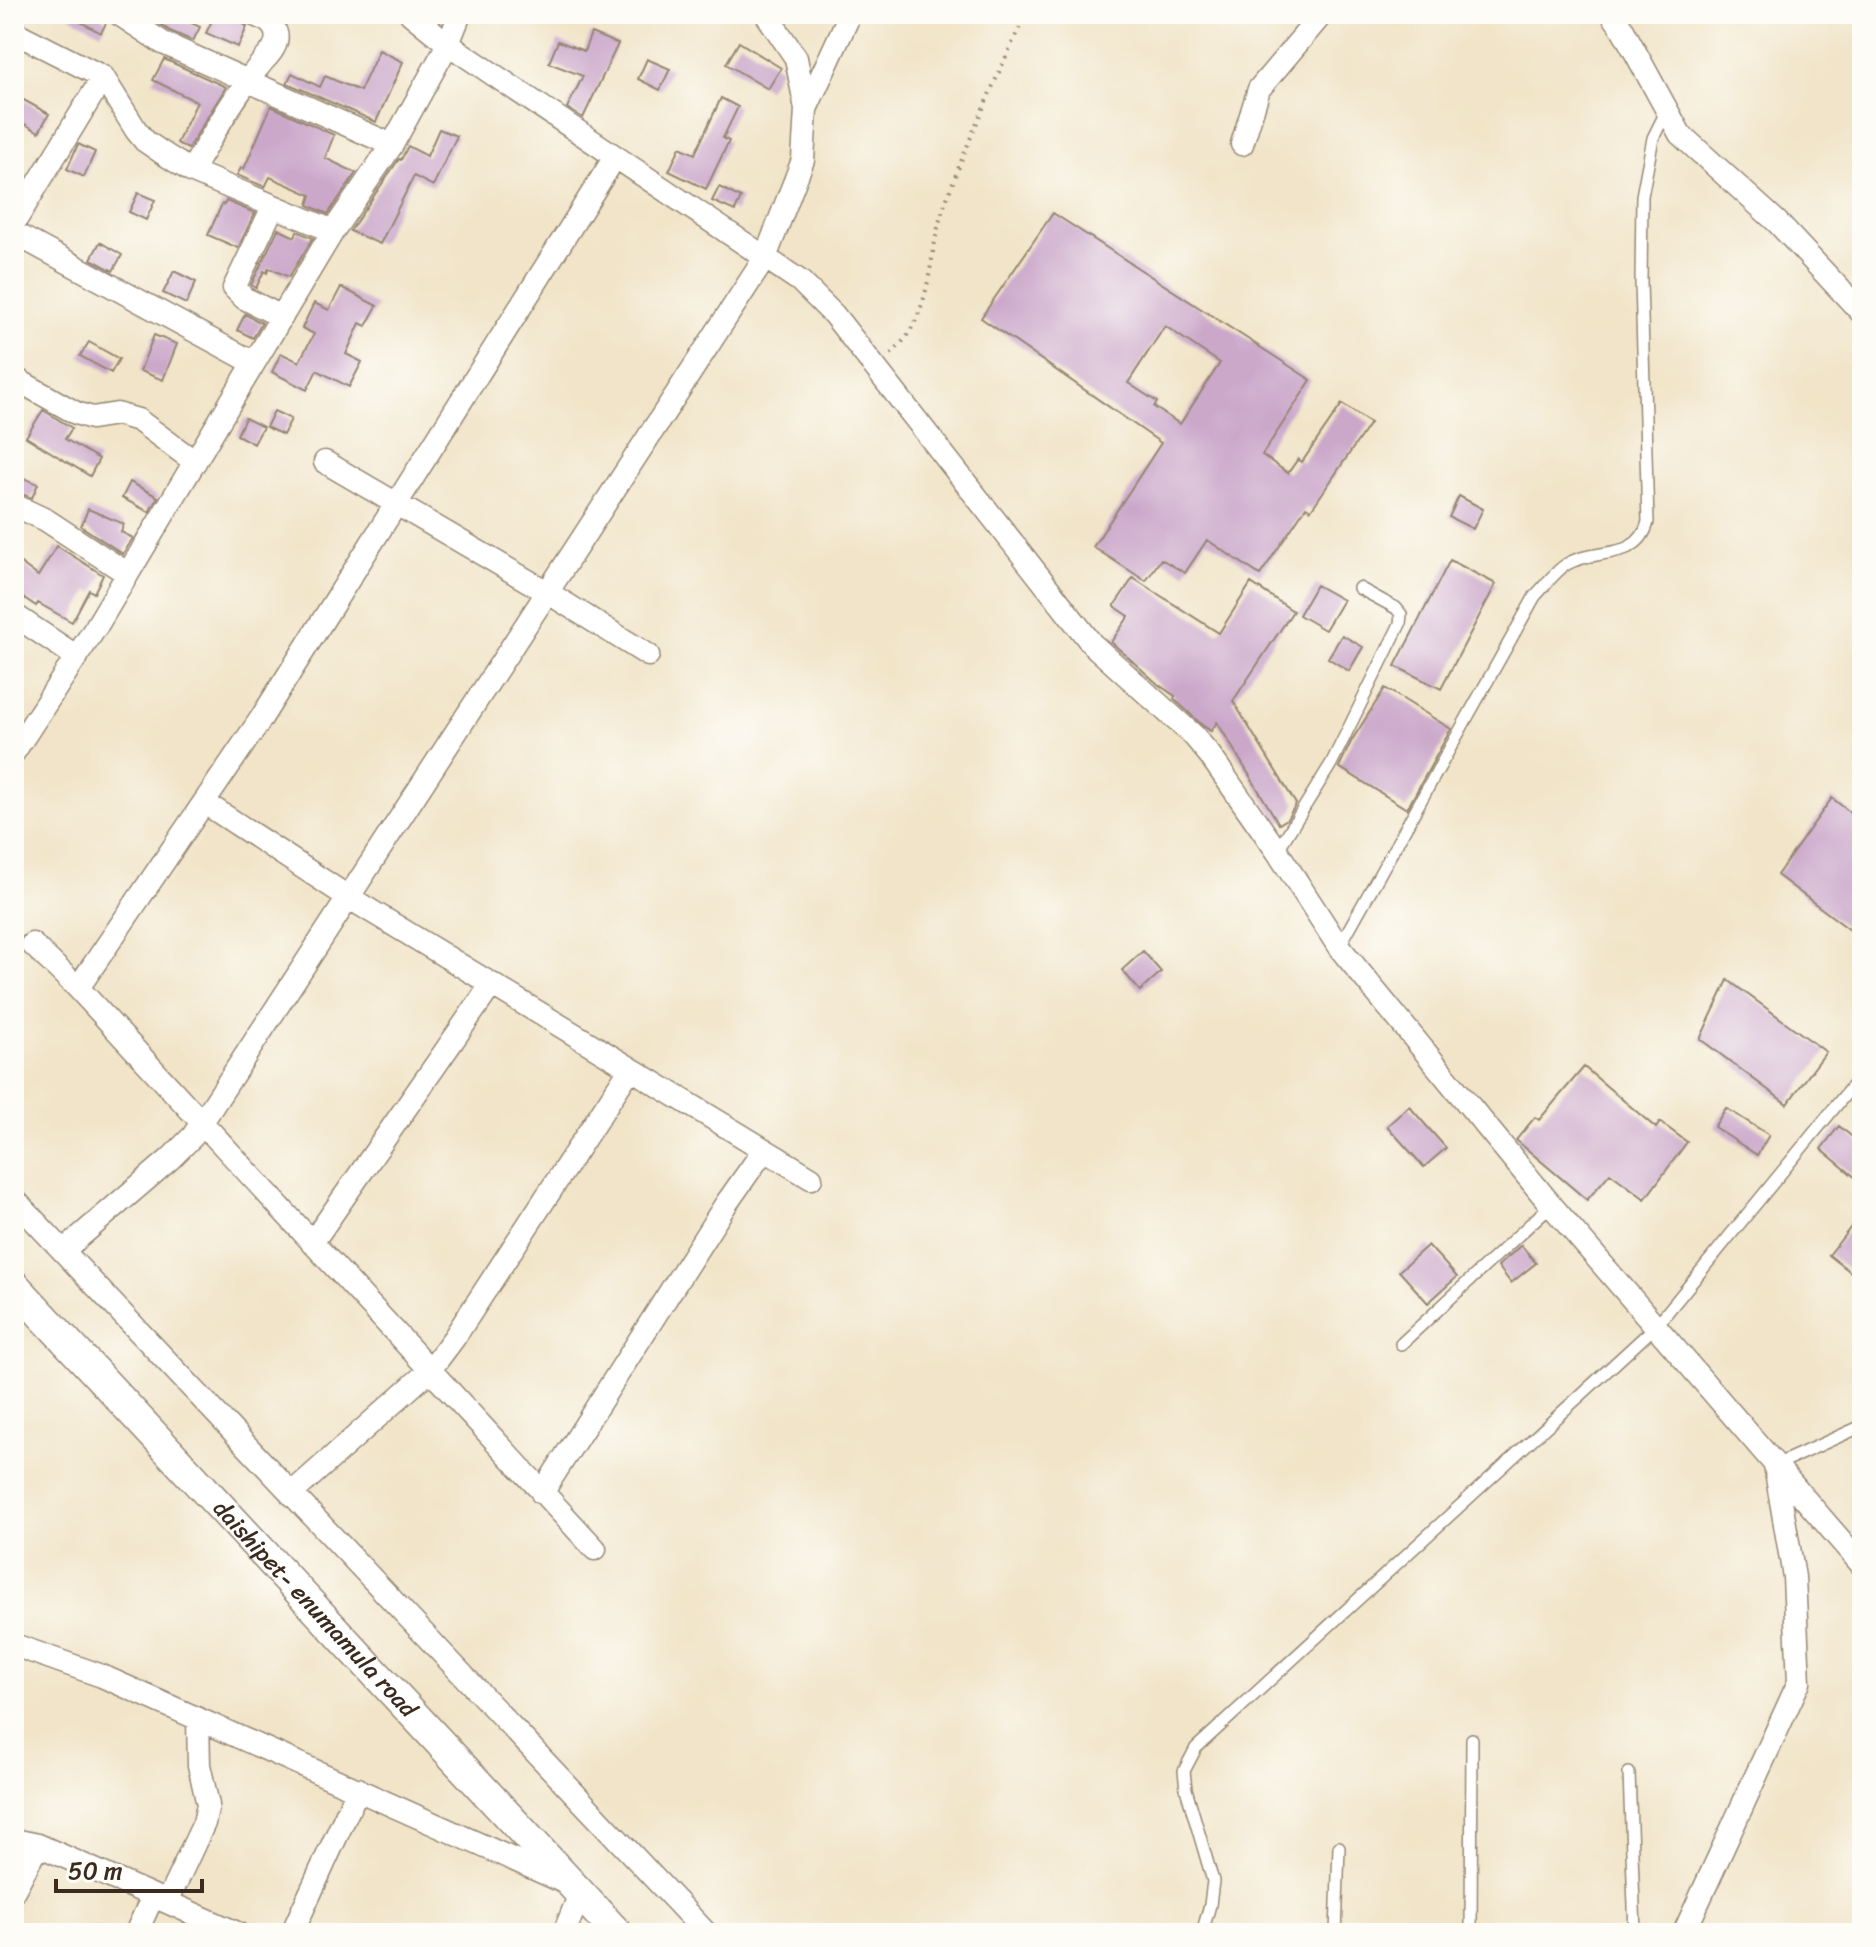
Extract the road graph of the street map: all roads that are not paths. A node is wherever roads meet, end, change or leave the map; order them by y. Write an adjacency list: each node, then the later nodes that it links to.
1 (119, 14): 12 (street)
2 (252, 14): 12 (street)
3 (411, 14): 10 (street)
4 (460, 14): 10 (street)
5 (766, 14): 13 (street)
6 (850, 14): 13 (street)
7 (1322, 14): 15 (street)
8 (1612, 14): 14 (street)
9 (14, 32): 11 (street)
10 (448, 44): 16 (street); 17 (street)
11 (103, 77): 18 (street); 20 (street)
12 (246, 81): 16 (street); 18 (street)
13 (806, 109): 23 (street)
14 (1667, 110): 24 (street); 43 (lane)
15 (1242, 144)
16 (392, 145): 21 (street)
17 (615, 157): 23 (street); 30 (street)
18 (191, 171): 19 (street)
19 (273, 207): 21 (street); 25 (street)
20 (14, 223)
21 (333, 231): 25 (street)
22 (14, 233): 26 (street)
23 (765, 258): 34 (street); 40 (street)
24 (1862, 313)
25 (282, 317): 26 (street)
26 (254, 363): 28 (street)
27 (14, 378): 28 (street)
28 (195, 462): 32 (street)
29 (325, 462): 30 (street)
30 (396, 503): 34 (street); 39 (street)
31 (14, 505): 32 (street)
32 (128, 574): 37 (street)
33 (1359, 588): 40 (lane)
34 (547, 592): 36 (street); 41 (street)
35 (14, 615): 37 (street)
36 (648, 655)
37 (77, 657): 38 (street)
38 (14, 752)
39 (205, 803): 41 (street); 45 (street)
40 (1277, 851): 43 (street)
41 (348, 897): 44 (street); 48 (street)
42 (32, 944): 45 (street)
43 (1339, 947): 52 (street)
44 (492, 984): 46 (street); 53 (street)
45 (78, 988): 48 (street)
46 (630, 1069): 49 (street); 58 (street)
47 (1862, 1074): 56 (lane)
48 (202, 1123): 53 (street); 54 (street)
49 (764, 1150): 50 (street); 61 (street)
50 (811, 1178)
51 (14, 1199): 54 (street)
52 (1551, 1205): 56 (street); 57 (lane)
53 (312, 1243): 58 (street)
54 (63, 1251): 62 (street)
55 (14, 1285): 74 (street, daishipet- enumamula road)
56 (1656, 1326): 60 (street); 82 (lane)
57 (1401, 1344)
58 (430, 1370): 61 (street); 62 (street)
59 (1862, 1426): 60 (lane)
60 (1775, 1465): 64 (street); 86 (street)
61 (542, 1493): 63 (street)
62 (291, 1494): 81 (street)
63 (595, 1549)
64 (1862, 1565)
65 (14, 1645): 66 (street)
66 (198, 1719): 69 (street); 75 (street)
67 (1472, 1739): 84 (lane)
68 (1629, 1773): 85 (lane)
69 (358, 1789): 74 (street); 78 (street)
70 (14, 1840): 71 (street)
71 (38, 1845): 73 (street); 75 (street)
72 (1339, 1847): 83 (lane)
73 (14, 1890)
74 (576, 1890): 79 (street); 80 (street, daishipet- enumamula road)
75 (160, 1899): 76 (street); 77 (street)
76 (136, 1933)
77 (237, 1933)
78 (292, 1933)
79 (564, 1933)
80 (617, 1933)
81 (706, 1933)
82 (1202, 1933)
83 (1336, 1933)
84 (1471, 1933)
85 (1635, 1933)
86 (1684, 1933)

